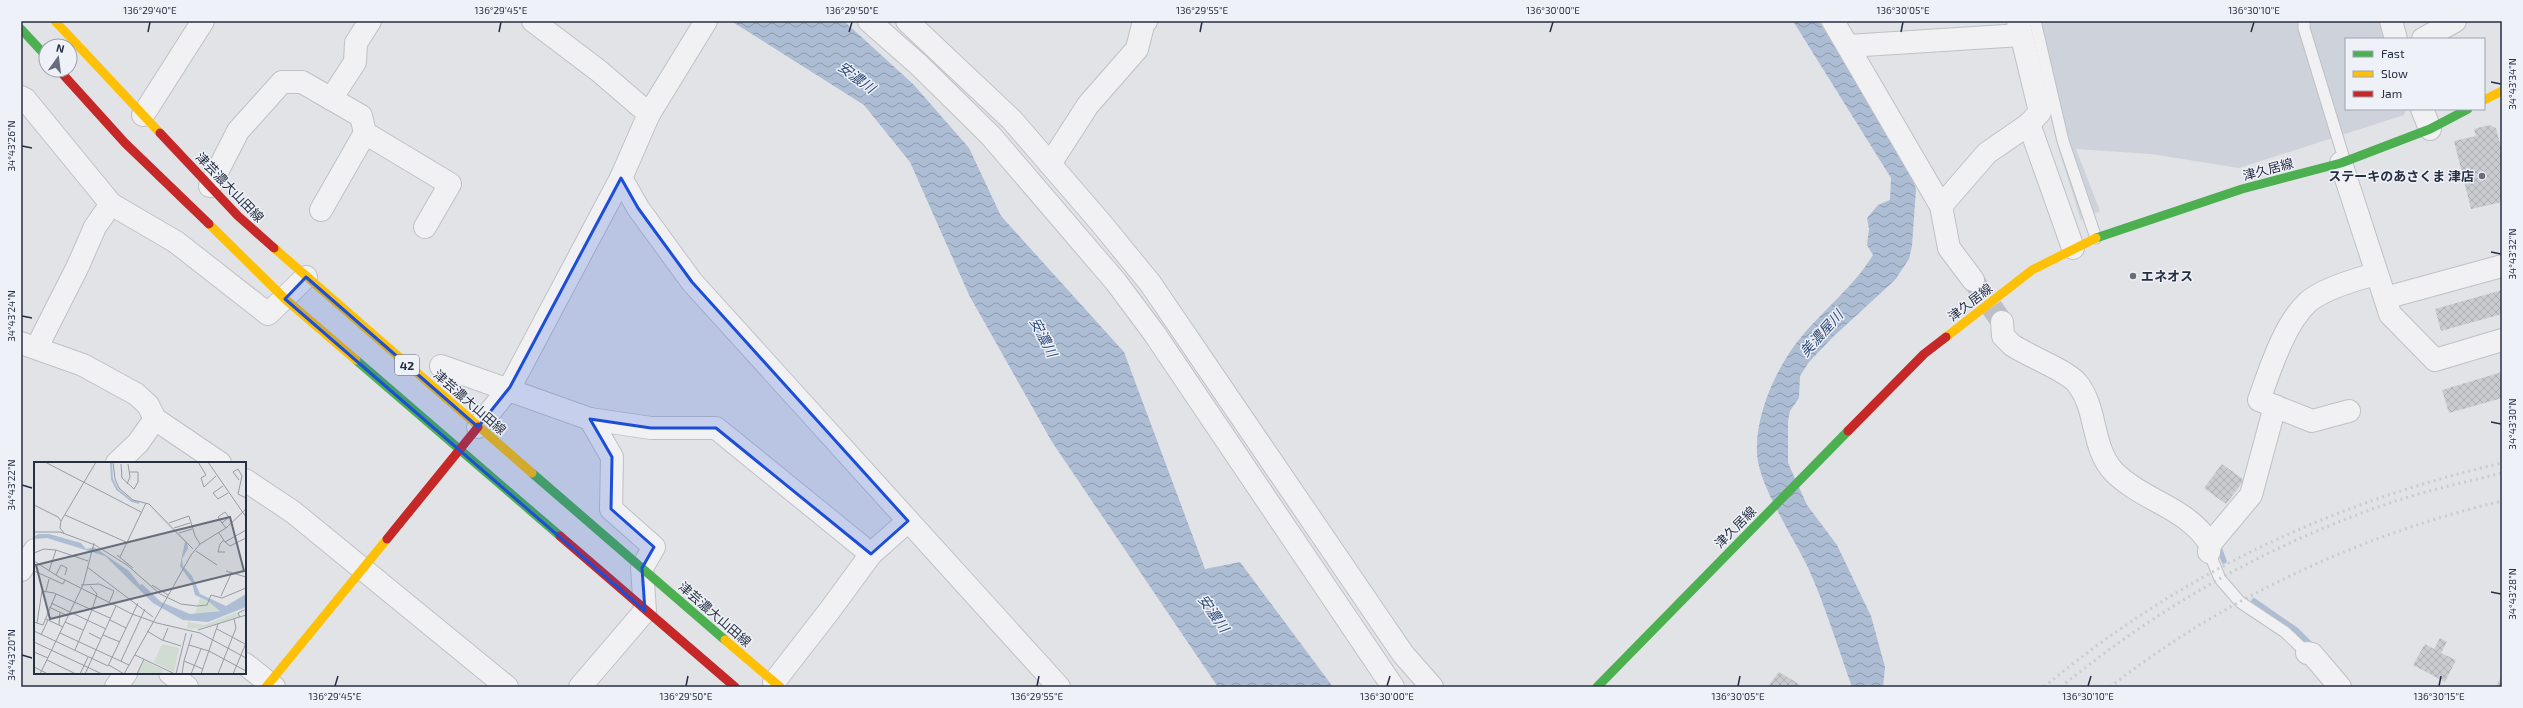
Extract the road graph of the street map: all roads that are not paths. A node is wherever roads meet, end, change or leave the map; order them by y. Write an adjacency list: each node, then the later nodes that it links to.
1 (54, 21): 27 (main road, 津芸濃大山田線 / 42)
2 (203, 21): 27 (street)
3 (370, 21): 22 (street)
4 (533, 21): 26 (street)
5 (706, 21): 26 (street)
6 (869, 21): 79 (street)
7 (907, 21): 32 (street)
8 (1146, 21): 32 (street)
9 (1833, 21): 17 (street)
10 (2304, 21): 31 (lane)
11 (2391, 21): 15 (street)
12 (2454, 21): 16 (street)
13 (2025, 26): 17 (street); 28 (street); 39 (lane)
14 (21, 29): 18 (main road)
15 (2396, 38)
16 (2425, 38)
17 (1848, 46): 36 (street)
18 (38, 47)
19 (66, 78): 46 (main road, 42)
20 (2502, 91): 23 (main road)
21 (21, 97): 35 (street)
22 (331, 99): 30 (street); 34 (street)
23 (2485, 100)
24 (2422, 110): 29 (street)
25 (2466, 110): 29 (main road, 津久居線)
26 (651, 111): 33 (street)
27 (143, 115): 34 (main road, 津芸濃大山田線 / 42)
28 (2029, 124): 36 (street); 40 (street)
29 (2430, 130): 31 (main road, 津久居線)
30 (366, 133): 37 (street); 38 (street)
31 (2343, 162): 39 (main road, 津久居線); 42 (street)
32 (1050, 164): 80 (street)
33 (621, 178): 51 (street); 61 (street)
34 (210, 186): 43 (main road, 津芸濃大山田線 / 42)
35 (111, 204): 46 (street); 49 (street)
36 (1941, 206): 44 (street)
37 (321, 210)
38 (425, 227)
39 (2096, 238): 40 (main road, 津久居線)
40 (2073, 248): 81 (main road, 津久居線)
41 (2502, 266): 45 (street)
42 (2376, 274): 45 (street); 52 (street)
43 (306, 277): 46 (street); 56 (main road, 津芸濃大山田線 / 42)
44 (1973, 280)
45 (2385, 298): 48 (street)
46 (285, 299): 57 (main road, 42)
47 (2002, 322): 62 (street)
48 (2502, 340)
49 (29, 345): 54 (street)
50 (441, 366): 51 (street)
51 (508, 390): 55 (street); 56 (street)
52 (2274, 406): 53 (street); 62 (street)
53 (2349, 411)
54 (155, 419): 58 (street); 59 (street)
55 (590, 419): 63 (street); 64 (street)
56 (478, 427): 57 (main road); 64 (main road, 津芸濃大山田線 / 42)
57 (460, 450): 65 (main road); 66 (main road, 42)
58 (118, 462)
59 (219, 462)
60 (246, 481): 65 (street)
61 (908, 521): 63 (street); 78 (street)
62 (2210, 548): 67 (lane)
63 (871, 554): 71 (street)
64 (642, 568): 66 (street); 71 (main road, 津芸濃大山田線 / 42)
65 (362, 569): 72 (main road); 75 (street)
66 (645, 611): 76 (street); 77 (main road, 42)
67 (2307, 653): 82 (street)
68 (246, 665): 72 (street)
69 (125, 674): 73 (street)
70 (171, 674): 74 (street)
71 (777, 684)
72 (270, 686)
73 (116, 687)
74 (187, 687)
75 (507, 687)
76 (580, 687)
77 (735, 687)
78 (1059, 687)
79 (1393, 687)
80 (1432, 687)
81 (1597, 687)
82 (2340, 687)

